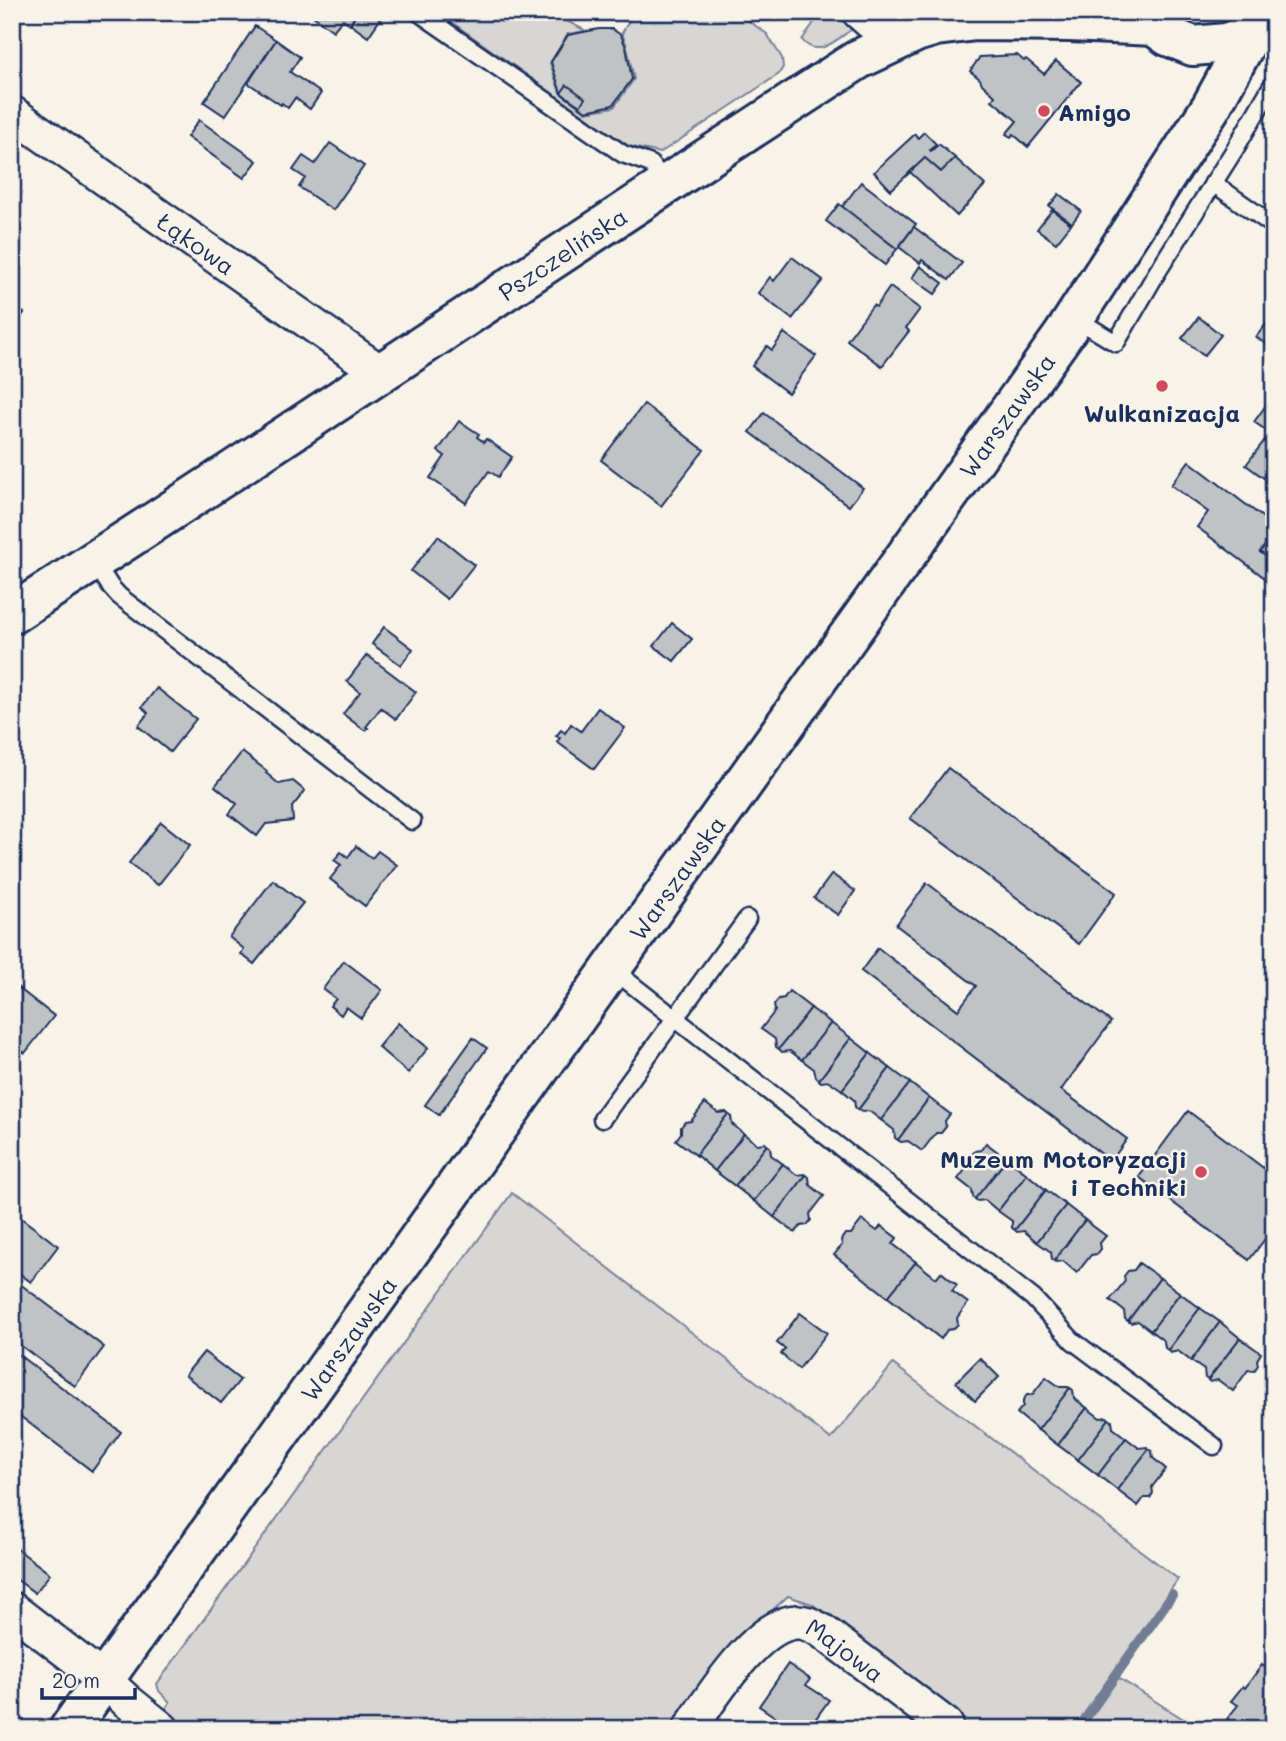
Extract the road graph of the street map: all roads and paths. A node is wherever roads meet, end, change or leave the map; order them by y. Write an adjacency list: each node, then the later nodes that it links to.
1 (418, 12): 12 (lane)
2 (859, 12): 7 (street)
3 (1006, 16): 4 (main road, Pszczelińska); 6 (main road, Pszczelińska)
4 (954, 18): 7 (main road, Pszczelińska)
5 (1259, 19): 6 (main road, Pszczelińska); 9 (main road, Warszawska)
6 (1165, 24): 9 (main road)
7 (893, 43): 12 (main road, Pszczelińska)
8 (1274, 82): 11 (lane)
9 (1211, 107): 14 (main road, Warszawska)
10 (12, 113): 15 (street, Łąkowa)
11 (1213, 183): 13 (lane); 14 (lane)
12 (666, 184): 15 (main road, Pszczelińska)
13 (1274, 226)
14 (1075, 318): 20 (main road, Warszawska)
15 (380, 373): 16 (main road, Pszczelińska)
16 (94, 562): 17 (main road, Pszczelińska); 18 (lane)
17 (12, 614)
18 (412, 821)
19 (747, 919): 21 (lane)
20 (612, 969): 21 (lane); 25 (main road, Warszawska)
21 (675, 1018): 22 (lane); 23 (lane)
22 (602, 1119)
23 (1214, 1446)
24 (12, 1609): 25 (street)
25 (104, 1680): 27 (main road, Warszawska); 28 (street)
26 (946, 1725): 29 (street, Majowa)
27 (69, 1729)
28 (162, 1729)
29 (690, 1729)

